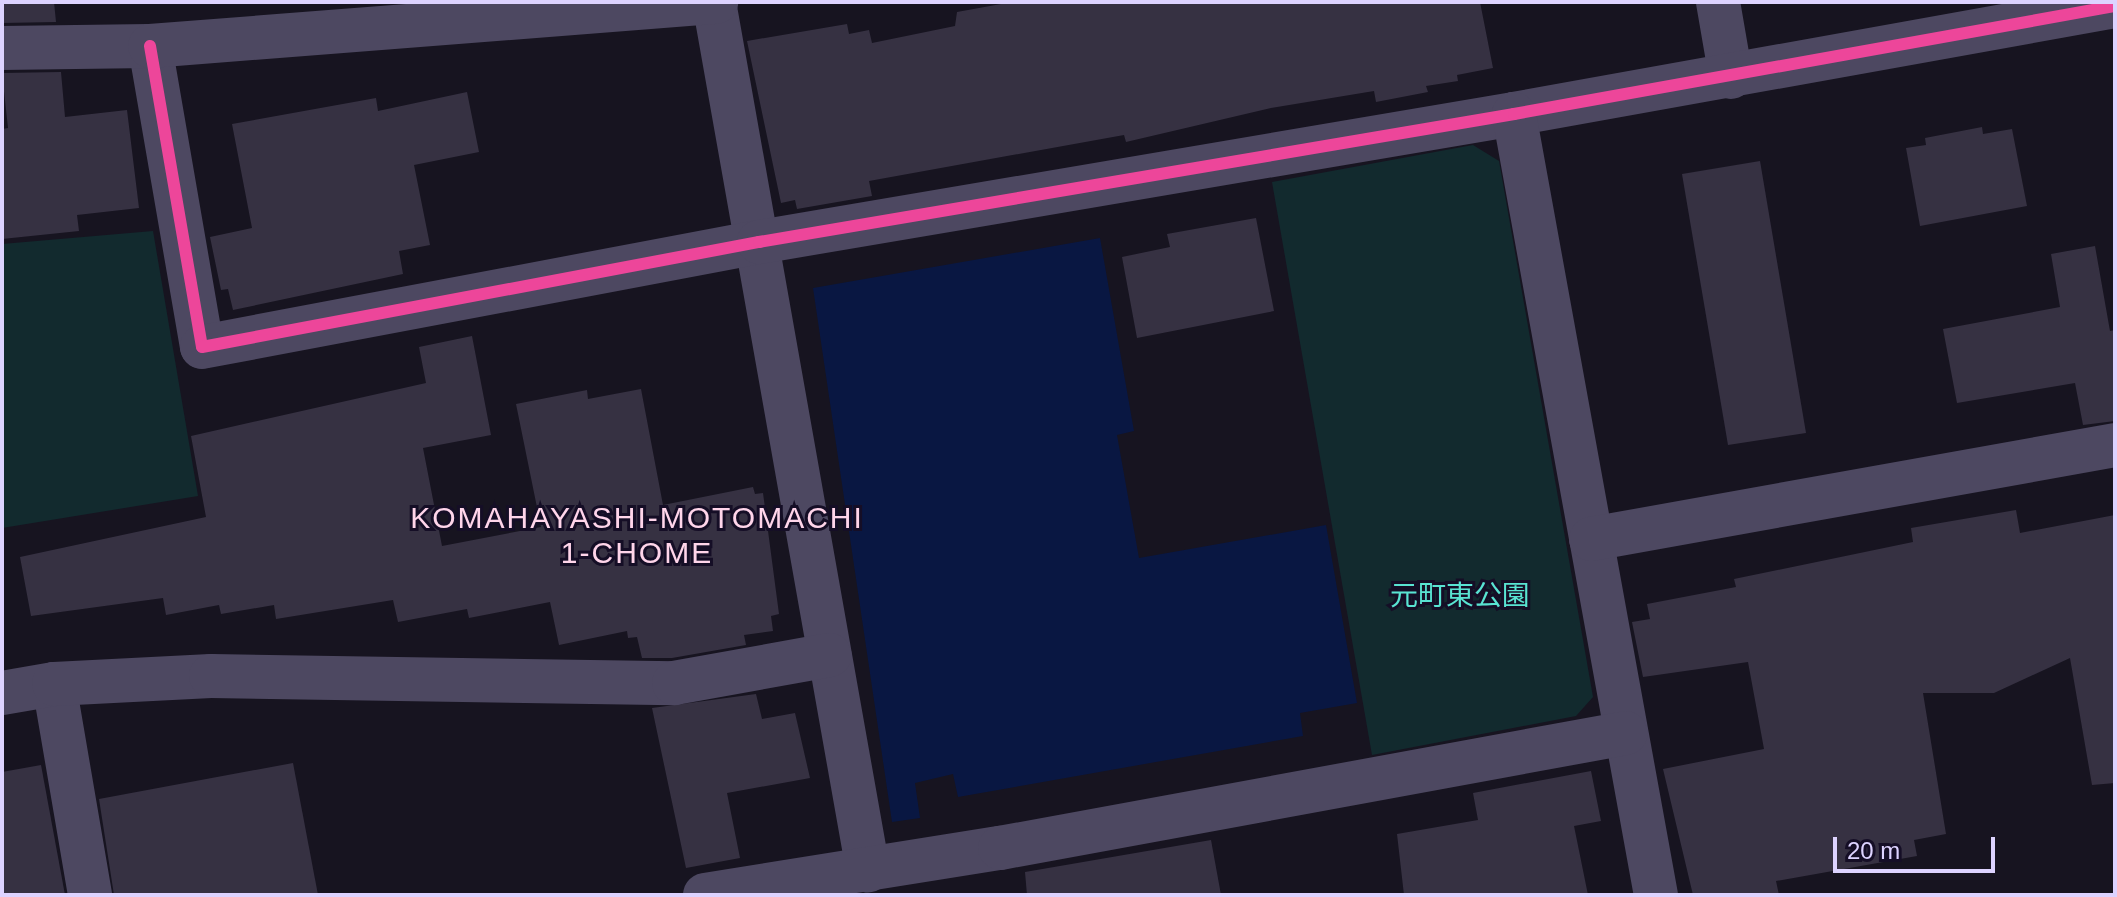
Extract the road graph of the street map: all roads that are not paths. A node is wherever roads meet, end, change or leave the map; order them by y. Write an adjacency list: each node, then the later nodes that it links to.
1 (715, 2): 4 (street); 9 (street)
2 (1718, 2): 7 (street)
3 (2115, 6): 7 (street)
4 (471, 12): 5 (street)
5 (150, 46): 6 (street); 9 (street)
6 (2, 48)
7 (1731, 77): 8 (street)
8 (1514, 114): 9 (street); 11 (street)
9 (759, 242): 12 (street)
10 (2115, 445): 11 (street)
11 (1591, 539): 15 (street)
12 (830, 655): 13 (street); 16 (street)
13 (54, 684): 14 (street); 17 (street)
14 (2, 693)
15 (1626, 733): 16 (street); 19 (street)
16 (868, 870): 18 (street)
17 (90, 895)
18 (705, 895)
19 (1656, 895)

